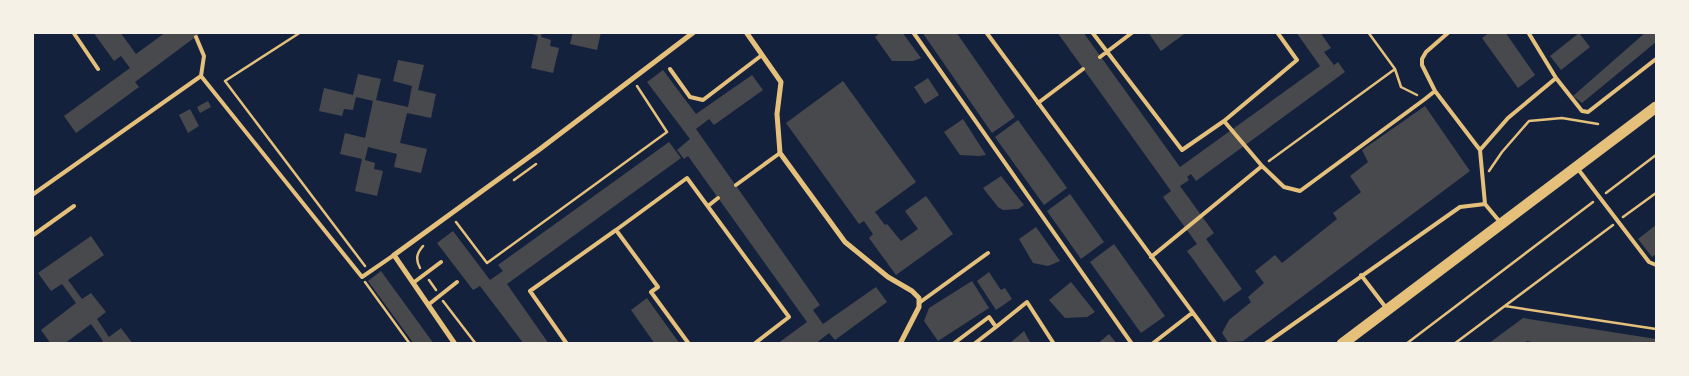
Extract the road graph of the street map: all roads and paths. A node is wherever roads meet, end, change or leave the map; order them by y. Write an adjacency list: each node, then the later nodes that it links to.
1 (73, 32): 18 (lane)
2 (301, 32): 60 (path)
3 (694, 32): 56 (street)
4 (746, 32): 15 (street)
5 (913, 32): 84 (lane)
6 (986, 32): 29 (lane)
7 (1092, 32): 14 (lane)
8 (1133, 32): 14 (lane)
9 (1276, 32): 31 (lane)
10 (1368, 32): 21 (path)
11 (1449, 32): 27 (lane)
12 (1528, 32): 23 (lane)
13 (196, 36): 22 (lane)
14 (1106, 52): 16 (lane); 31 (lane)
15 (762, 55): 19 (lane); 34 (street)
16 (1100, 57)
17 (1656, 59): 23 (lane)
18 (98, 69)
19 (670, 69)
20 (1083, 69): 29 (lane)
21 (1395, 69): 28 (path); 37 (path)
22 (201, 76): 43 (lane); 63 (lane)
23 (1556, 78): 33 (lane)
24 (643, 81): 25 (path)
25 (637, 86): 26 (path); 51 (path)
26 (630, 91)
27 (1435, 91): 28 (lane); 33 (lane)
28 (1425, 99): 37 (lane)
29 (1038, 103): 57 (lane)
30 (1656, 107): 38 (main road)
31 (1224, 121): 37 (lane)
32 (1598, 124): 39 (path)
33 (1480, 150): 39 (lane)
34 (780, 153): 41 (lane); 67 (street)
35 (1656, 155): 45 (path)
36 (539, 161): 40 (path)
37 (1262, 166): 57 (lane)
38 (1577, 167): 45 (lane); 50 (main road)
39 (1483, 180): 46 (lane)
40 (509, 184)
41 (736, 185)
42 (1656, 193): 49 (path)
43 (32, 195)
44 (718, 198): 48 (lane)
45 (1600, 198): 49 (lane); 89 (path)
46 (1485, 204): 50 (lane); 62 (lane)
47 (74, 206): 53 (lane)
48 (708, 206): 52 (lane); 79 (lane)
49 (1618, 221): 59 (lane); 69 (path)
50 (1502, 224): 70 (main road)
51 (449, 226)
52 (616, 230): 77 (lane); 78 (lane)
53 (32, 236)
54 (429, 241): 61 (path)
55 (988, 253): 67 (lane)
56 (394, 255): 60 (lane); 65 (street)
57 (1151, 257): 71 (lane)
58 (441, 262): 61 (lane)
59 (1656, 265)
60 (370, 272): 63 (lane)
61 (425, 274): 65 (lane); 66 (path)
62 (1361, 275): 70 (lane); 87 (lane)
63 (362, 277): 74 (path)
64 (458, 282): 66 (lane)
65 (413, 283): 68 (street)
66 (440, 296): 68 (lane); 76 (path)
67 (919, 303): 80 (street)
68 (428, 304): 75 (street)
69 (1504, 306): 73 (path); 90 (path)
70 (1387, 310): 88 (main road)
71 (1192, 313): 85 (lane); 86 (lane)
72 (996, 327): 81 (lane); 82 (lane); 83 (lane)
73 (1656, 330)
74 (410, 344)
75 (455, 344)
76 (476, 344)
77 (567, 344)
78 (690, 344)
79 (754, 344)
80 (900, 344)
81 (953, 344)
82 (974, 344)
83 (1054, 344)
84 (1132, 344)
85 (1152, 344)
86 (1216, 344)
87 (1265, 344)
88 (1342, 344)
89 (1406, 344)
90 (1454, 344)

